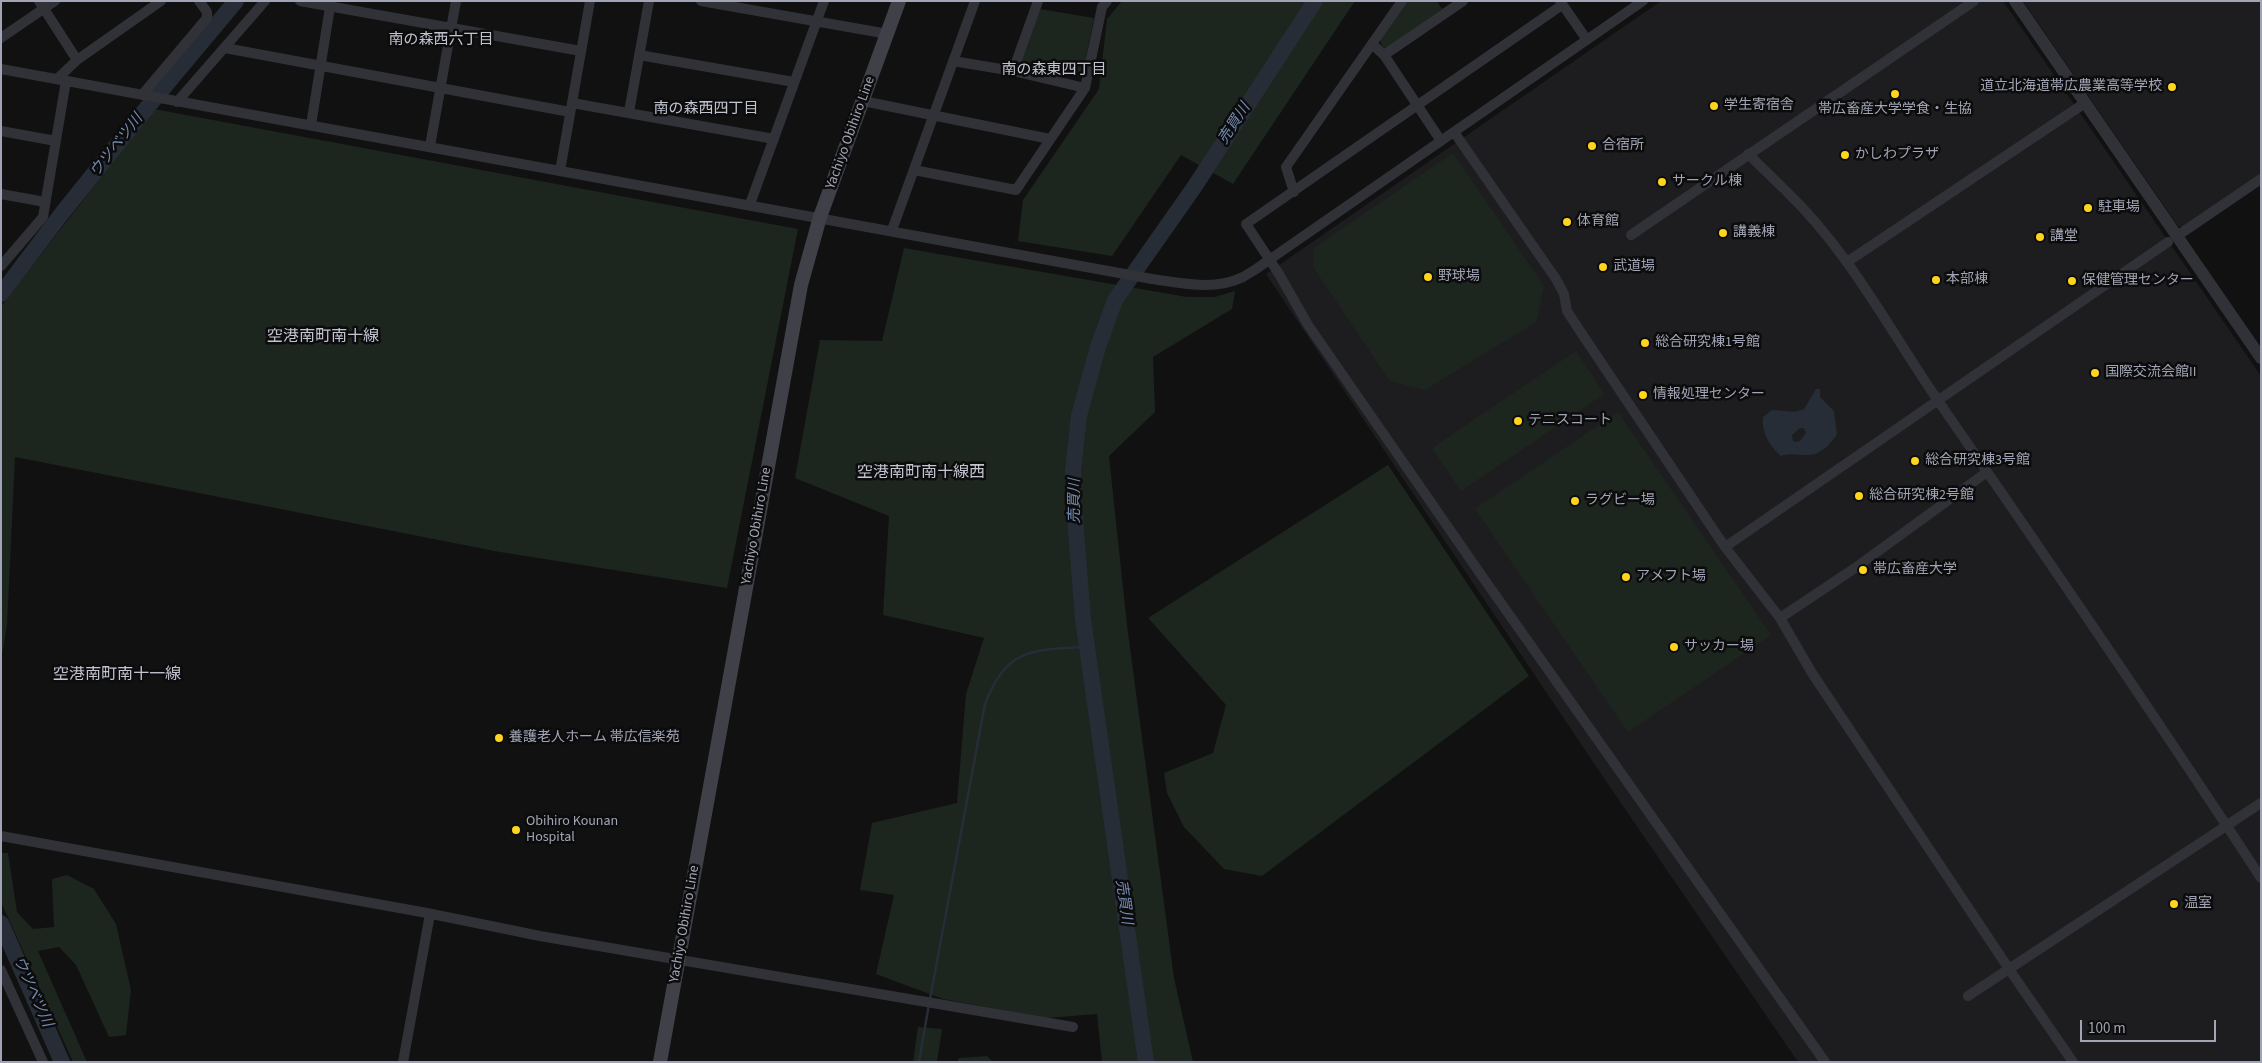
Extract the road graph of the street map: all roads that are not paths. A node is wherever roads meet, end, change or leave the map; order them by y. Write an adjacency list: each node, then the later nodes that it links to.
1 (55, 1): 22 (street)
2 (162, 1): 33 (street)
3 (199, 1): 42 (street)
4 (265, 1): 29 (street)
5 (300, 1): 21 (street)
6 (456, 1): 24 (street)
7 (590, 1): 30 (street)
8 (649, 1): 31 (street)
9 (701, 1): 23 (street)
10 (824, 1): 23 (street)
11 (899, 1): 25 (main road, Yachiyo Obihiro Line)
12 (975, 1): 34 (street)
13 (1038, 1): 37 (street)
14 (1108, 1): 41 (street)
15 (1402, 1): 28 (street)
16 (1463, 1): 32 (street)
17 (1974, 1): 58 (street)
18 (2015, 1): 45 (street)
19 (1561, 3): 27 (street); 46 (street)
20 (1638, 3): 27 (street)
21 (330, 4): 24 (street); 35 (street)
22 (41, 5): 26 (street); 33 (street)
23 (818, 22): 25 (street); 39 (street)
24 (451, 27): 30 (street); 40 (street)
25 (888, 34): 44 (main road, Yachiyo Obihiro Line)
26 (1, 38)
27 (1587, 40): 52 (street)
28 (1372, 44): 32 (street); 62 (street)
29 (225, 48): 35 (street); 43 (street)
30 (581, 51): 47 (street)
31 (639, 54): 39 (street); 48 (street)
32 (1384, 55): 46 (street)
33 (77, 60): 38 (street)
34 (953, 61): 37 (street); 49 (street)
35 (321, 66): 40 (street); 50 (street)
36 (1, 69): 38 (street)
37 (1013, 71): 41 (street)
38 (62, 80): 42 (street); 55 (street)
39 (794, 82): 53 (street)
40 (440, 88): 47 (street); 57 (street)
41 (1085, 88): 54 (street)
42 (144, 95): 43 (street)
43 (172, 101): 50 (street)
44 (863, 101): 49 (street); 66 (main road, Yachiyo Obihiro Line)
45 (2085, 102): 69 (street); 72 (street)
46 (1418, 106): 56 (street); 62 (street)
47 (571, 107): 48 (street); 60 (street)
48 (630, 112): 53 (street)
49 (934, 116): 54 (street); 59 (street)
50 (311, 125): 57 (street)
51 (1, 131): 55 (street)
52 (1454, 132): 56 (street); 77 (street)
53 (774, 139): 65 (street)
54 (1050, 140): 59 (street)
55 (56, 141): 64 (street)
56 (1441, 142): 71 (street)
57 (430, 146): 60 (street)
58 (1748, 154): 68 (street); 72 (street)
59 (914, 170): 67 (street)
60 (560, 171): 65 (street)
61 (2261, 179): 69 (street)
62 (1294, 192): 71 (street)
63 (1, 194): 64 (street)
64 (46, 202): 70 (street)
65 (750, 204): 66 (street)
66 (820, 218): 67 (street); 84 (main road, Yachiyo Obihiro Line)
67 (892, 230): 71 (street)
68 (1631, 235)
69 (2173, 239): 74 (street); 75 (street)
70 (5, 257): 73 (street)
71 (1269, 260): 93 (street)
72 (1846, 262): 75 (street)
73 (1, 266)
74 (2261, 358)
75 (1938, 401): 76 (street); 77 (street)
76 (1987, 472): 78 (street); 80 (street)
77 (1725, 547): 78 (street)
78 (1780, 618): 85 (street)
79 (2261, 803): 80 (street)
80 (2227, 826): 82 (street); 85 (street)
81 (1, 836): 83 (street)
82 (2261, 878)
83 (430, 914): 84 (street); 91 (street)
84 (678, 959): 89 (street); 92 (main road, Yachiyo Obihiro Line)
85 (2009, 969): 88 (street); 94 (street)
86 (1, 970): 87 (street)
87 (4, 986): 90 (street)
88 (1968, 996)
89 (1073, 1027)
90 (43, 1062)
91 (403, 1062)
92 (660, 1062)
93 (1825, 1062)
94 (2073, 1062)

